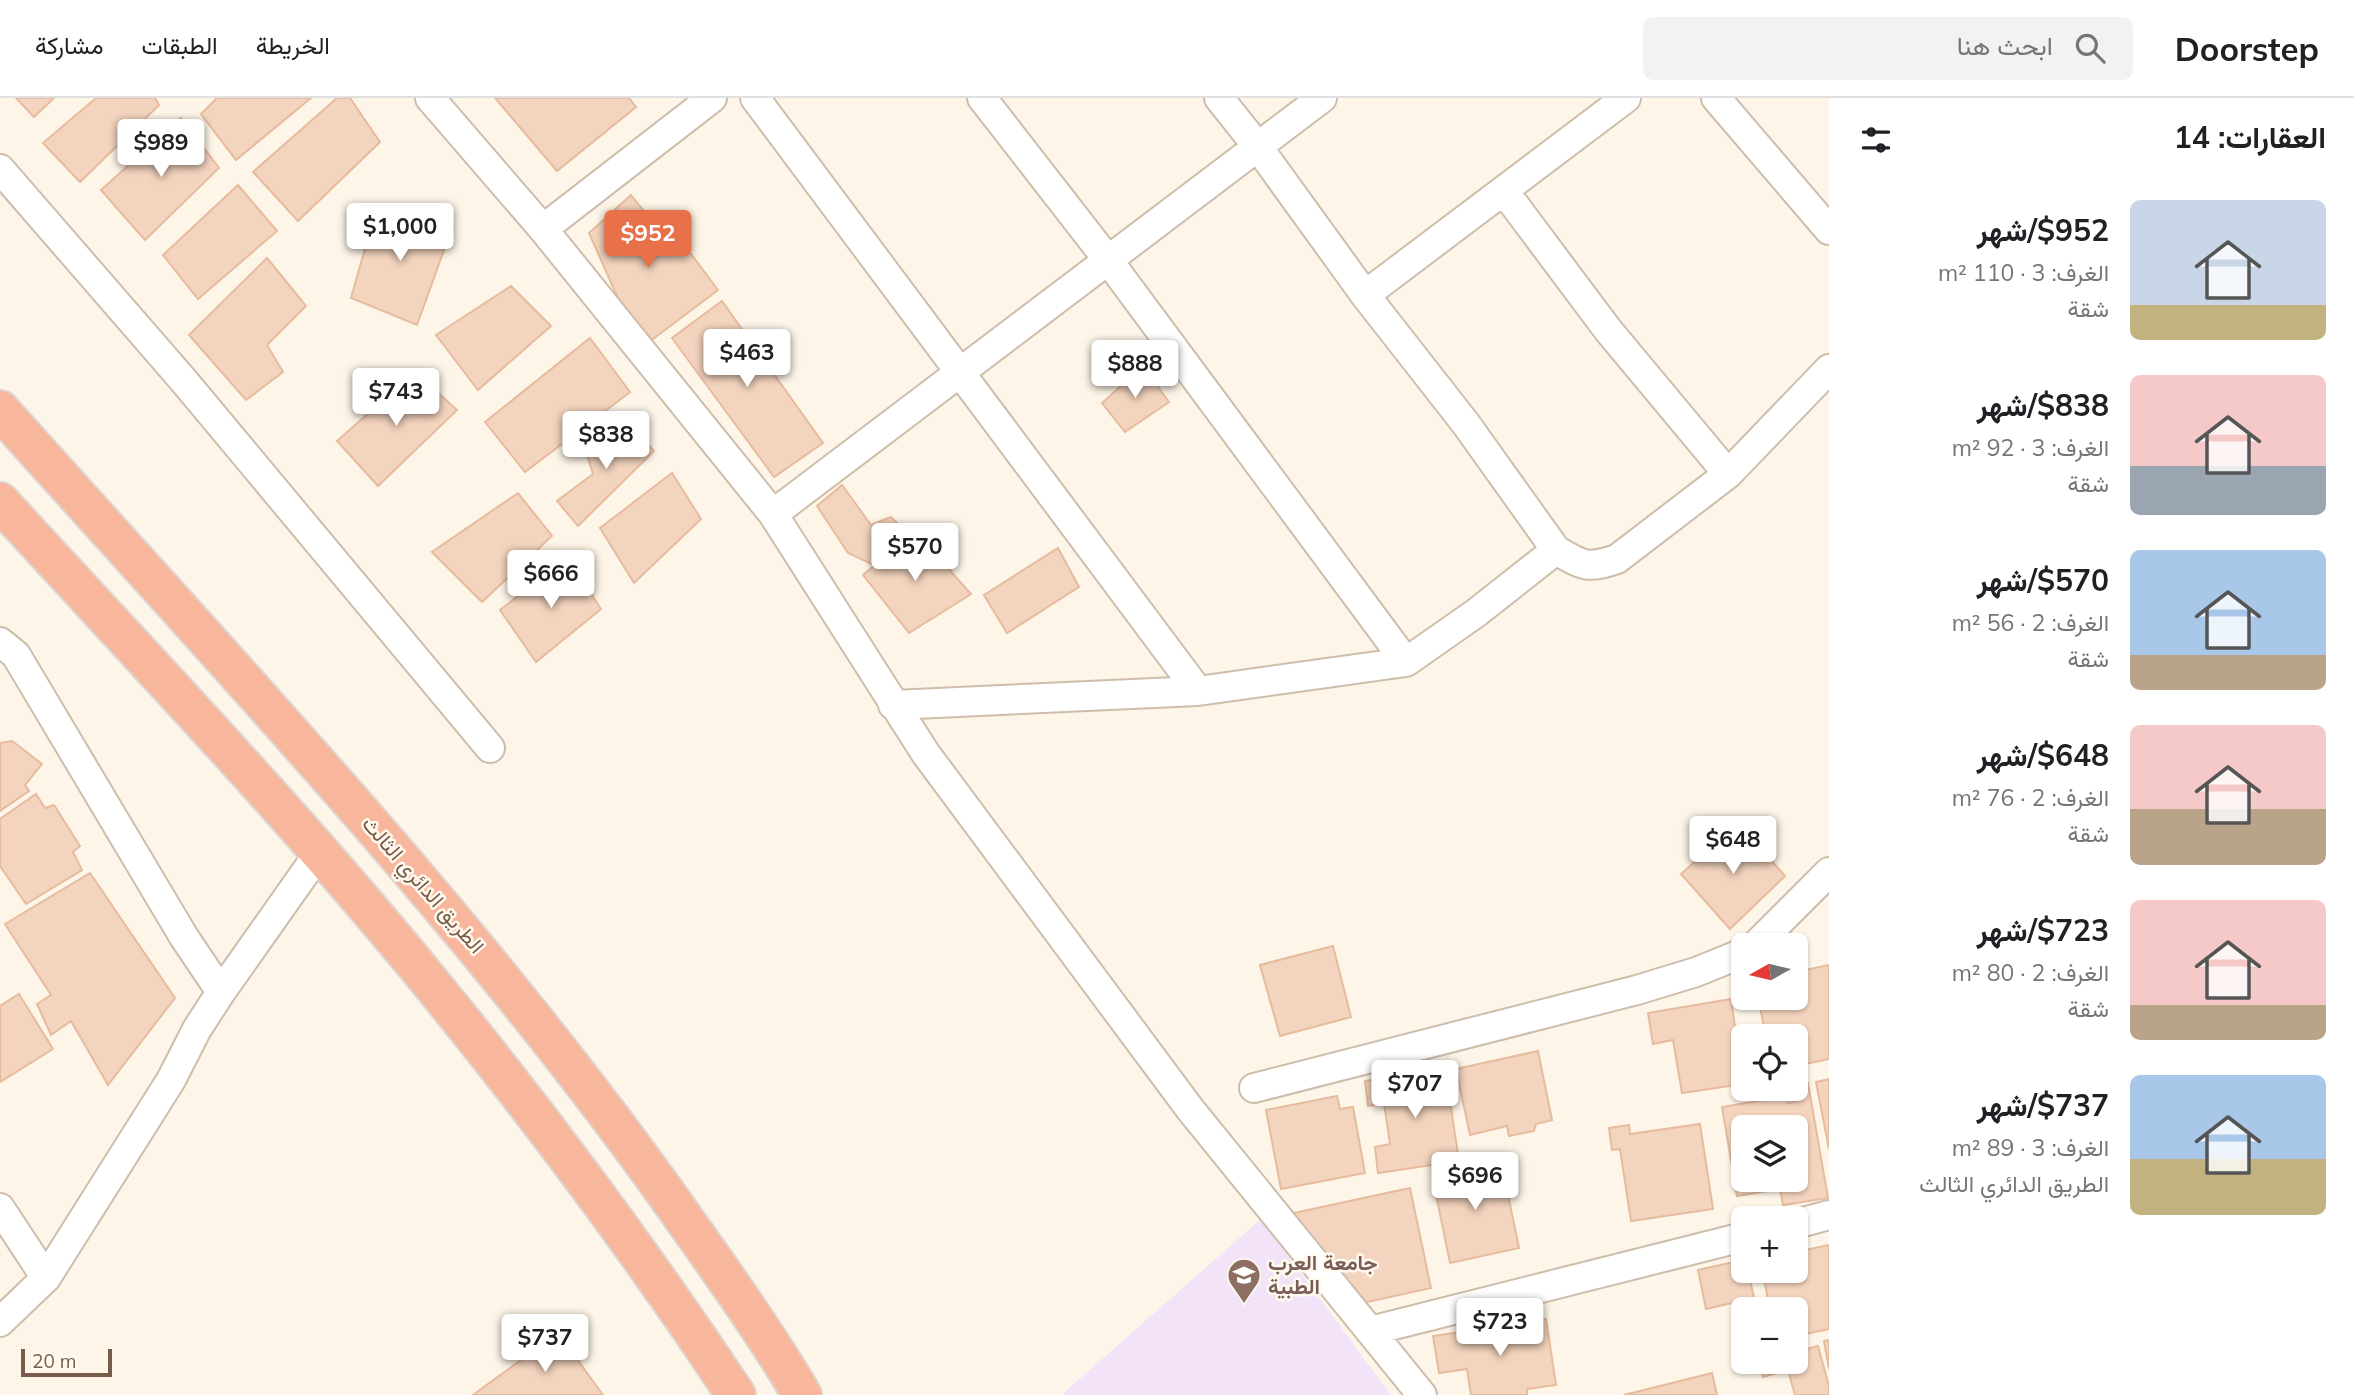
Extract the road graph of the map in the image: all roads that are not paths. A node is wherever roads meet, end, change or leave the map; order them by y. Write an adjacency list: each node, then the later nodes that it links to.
1 (430, 98): 13 (street)
2 (712, 98): 13 (street)
3 (755, 98): 17 (street)
4 (982, 98): 14 (street)
5 (1219, 98): 9 (street)
6 (1322, 98): 9 (street)
7 (1626, 98): 11 (street)
8 (1716, 98): 12 (street)
9 (1258, 146): 14 (street); 15 (street)
10 (0, 169): 27 (street)
11 (1504, 191): 15 (street); 19 (street)
12 (1826, 221)
13 (543, 229): 21 (street)
14 (1108, 260): 17 (street); 24 (street)
15 (1365, 295): 22 (street)
16 (1829, 369): 19 (street)
17 (960, 373): 21 (street); 25 (street)
18 (0, 410): 42 (highway, الطريق الدائري الثالث)
19 (1728, 474): 22 (street)
20 (0, 502): 28 (highway)
21 (773, 514): 26 (street)
22 (1556, 550): 24 (street)
23 (0, 642): 32 (street)
24 (1406, 662): 25 (street)
25 (1198, 691): 26 (street)
26 (893, 705): 40 (street)
27 (490, 748)
28 (319, 853): 32 (street); 41 (highway)
29 (1828, 875): 30 (street)
30 (1768, 933)
31 (1731, 958): 33 (street)
32 (221, 992): 38 (street)
33 (1254, 1088)
34 (0, 1208): 38 (street)
35 (1829, 1216): 36 (street)
36 (1808, 1221)
37 (1731, 1240): 40 (street)
38 (46, 1278): 39 (street)
39 (0, 1322)
40 (1370, 1331): 43 (street)
41 (736, 1395)
42 (802, 1395)
43 (1423, 1395)

